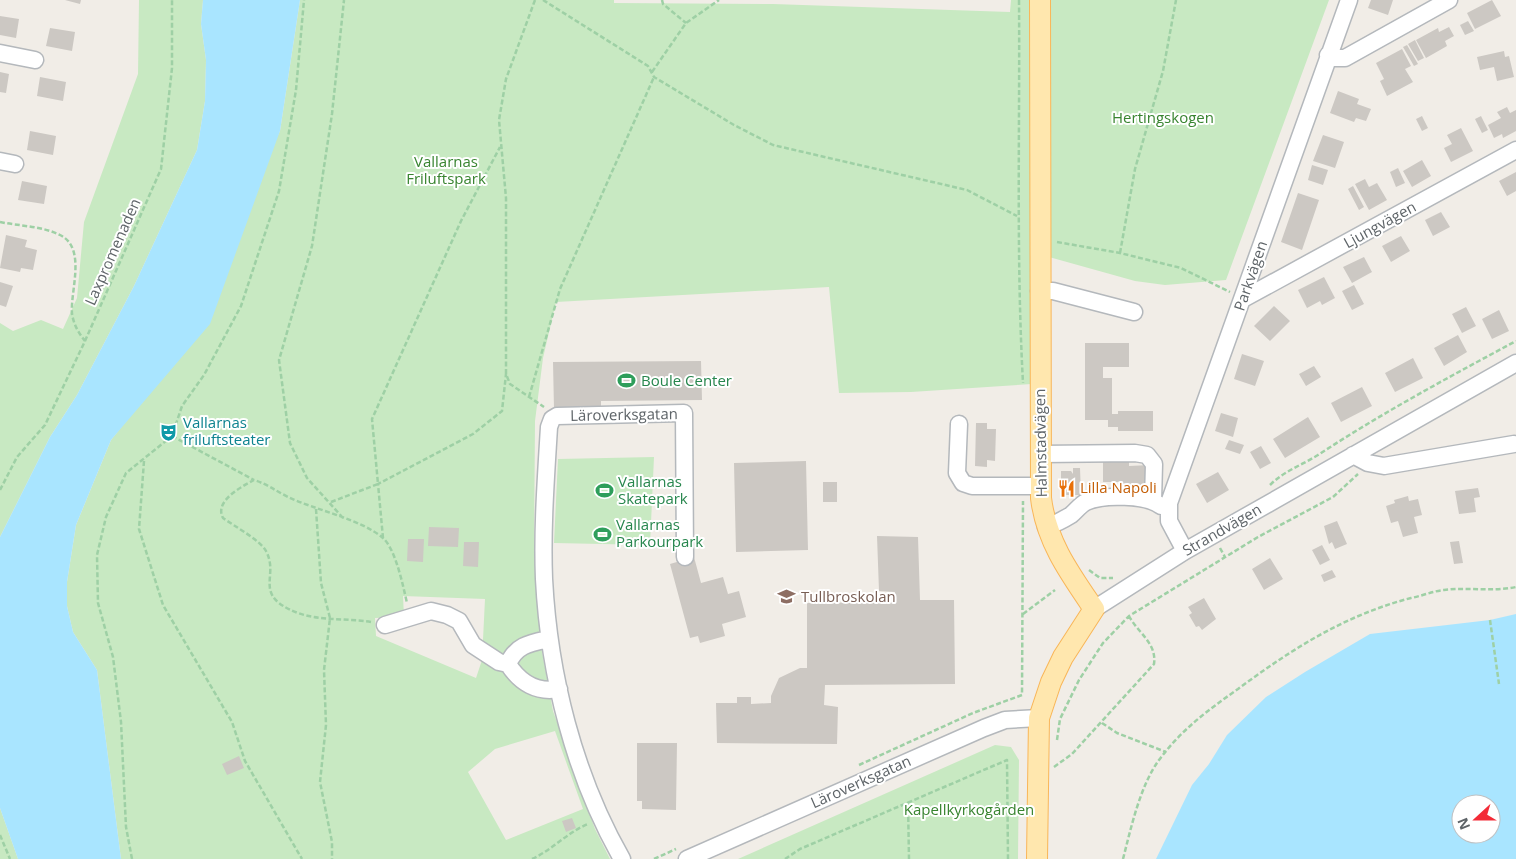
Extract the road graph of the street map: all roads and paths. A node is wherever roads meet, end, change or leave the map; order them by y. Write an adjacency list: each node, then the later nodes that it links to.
1 (172, 0): 28 (path, Laxpromenaden)
2 (304, 0): 36 (path)
3 (344, 0): 48 (path)
4 (535, 0): 19 (path)
5 (543, 0): 17 (path)
6 (662, 0): 13 (path)
7 (719, 0): 13 (path)
8 (1019, 0): 21 (path)
9 (1040, 0): 25 (main road, Halmstadvägen)
10 (1176, 0): 24 (path)
11 (1349, 0): 15 (street, Parkvägen)
12 (1448, 0): 15 (street)
13 (686, 23): 17 (path)
14 (0, 53): 16 (street)
15 (1328, 55): 26 (street, Parkvägen)
16 (35, 60)
17 (652, 72): 18 (path)
18 (654, 77): 21 (path); 33 (path)
19 (500, 146): 31 (path); 44 (path)
20 (1516, 150): 26 (street, Ljungvägen)
21 (1017, 216): 32 (path)
22 (0, 222): 28 (path)
23 (1057, 242): 24 (path)
24 (1120, 253): 26 (path)
25 (1039, 291): 27 (street); 38 (main road, Halmstadvägen)
26 (1243, 299): 50 (street, Parkvägen)
27 (1134, 312)
28 (85, 341): 46 (path, Laxpromenaden)
29 (1516, 341): 40 (path)
30 (1516, 363): 39 (street, Strandvägen)
31 (506, 374): 33 (path); 44 (path)
32 (1023, 392)
33 (529, 397): 34 (path)
34 (558, 416): 55 (street, Läroverksgatan); 65 (street, Läroverksgatan)
35 (959, 424): 45 (street)
36 (172, 436): 41 (path); 43 (path)
37 (1514, 444): 42 (street)
38 (1041, 454): 45 (main road, Halmstadvägen); 47 (street)
39 (1352, 455): 42 (street); 54 (street, Strandvägen)
40 (1313, 458)
41 (144, 460): 79 (path); 80 (path)
42 (1368, 463): 60 (path)
43 (254, 480): 49 (path); 61 (path)
44 (378, 484): 48 (path); 53 (path)
45 (1032, 486): 52 (main road, Halmstadvägen); 59 (path)
46 (0, 490)
47 (1154, 500): 50 (street); 52 (street)
48 (331, 502): 51 (path)
49 (316, 508): 51 (path); 61 (path)
50 (1169, 512): 54 (street)
51 (343, 518): 53 (path)
52 (1046, 527): 58 (main road, Halmstadvägen)
53 (383, 538): 62 (path)
54 (1185, 552): 58 (street, Strandvägen)
55 (685, 557)
56 (1516, 587): 73 (path)
57 (1055, 590): 59 (path)
58 (1094, 609): 70 (main road)
59 (1023, 614): 69 (path)
60 (1129, 616): 71 (path); 72 (path)
61 (330, 618): 64 (path); 81 (path)
62 (411, 618): 64 (street); 66 (street)
63 (1490, 620): 67 (path)
64 (385, 625)
65 (549, 639): 66 (street); 68 (street, Läroverksgatan)
66 (508, 664): 68 (street)
67 (1499, 684)
68 (559, 689): 76 (street, Läroverksgatan)
69 (1022, 695)
70 (1039, 718): 74 (main road); 84 (street, Läroverksgatan)
71 (1102, 723): 73 (path); 74 (path)
72 (1057, 742)
73 (1166, 752): 89 (path)
74 (1050, 766): 88 (main road)
75 (908, 802): 85 (path); 86 (path); 87 (path)
76 (601, 819): 82 (path); 83 (street, Läroverksgatan)
77 (0, 835): 78 (path)
78 (10, 859)
79 (132, 859)
80 (302, 859)
81 (332, 859)
82 (532, 859)
83 (622, 859)
84 (687, 859)
85 (785, 859)
86 (909, 859)
87 (1008, 859)
88 (1037, 859)
89 (1123, 859)

